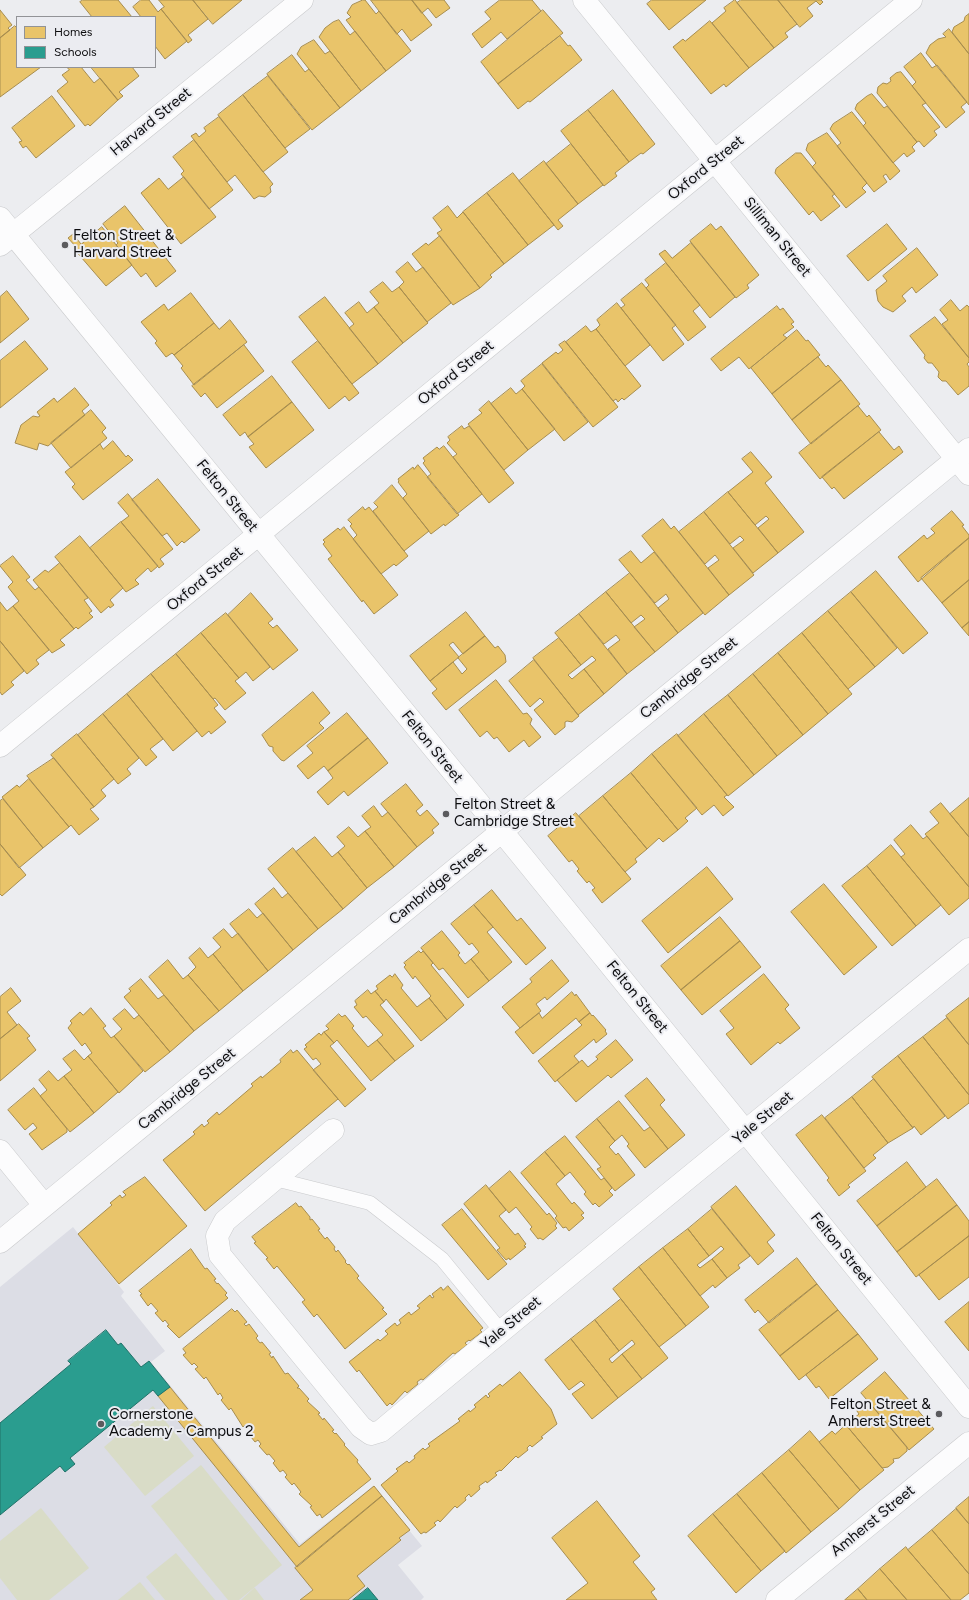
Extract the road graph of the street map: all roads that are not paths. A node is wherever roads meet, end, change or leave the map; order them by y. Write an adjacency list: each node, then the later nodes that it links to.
1 (302, 0): 5 (street, Harvard Street)
2 (584, 0): 4 (street, Silliman Street)
3 (911, 0): 4 (street, Oxford Street)
4 (715, 160): 6 (street, Silliman Street); 7 (street, Oxford Street)
5 (4, 232): 7 (street, Felton Street)
6 (965, 461): 9 (street, Cambridge Street)
7 (258, 535): 8 (street, Oxford Street); 9 (street, Felton Street)
8 (0, 746)
9 (502, 832): 12 (street, Felton Street); 15 (street, Cambridge Street)
10 (969, 949): 12 (street, Yale Street)
11 (333, 1130): 14 (street, Yale Street)
12 (746, 1131): 17 (street, Yale Street); 18 (street, Felton Street)
13 (0, 1151): 15 (street)
14 (275, 1179): 17 (lane); 17 (street, Yale Street)
15 (44, 1206): 16 (street, Cambridge Street)
16 (0, 1242)
17 (501, 1331)
18 (969, 1407)
19 (969, 1443): 20 (street, Amherst Street)
20 (777, 1600)

